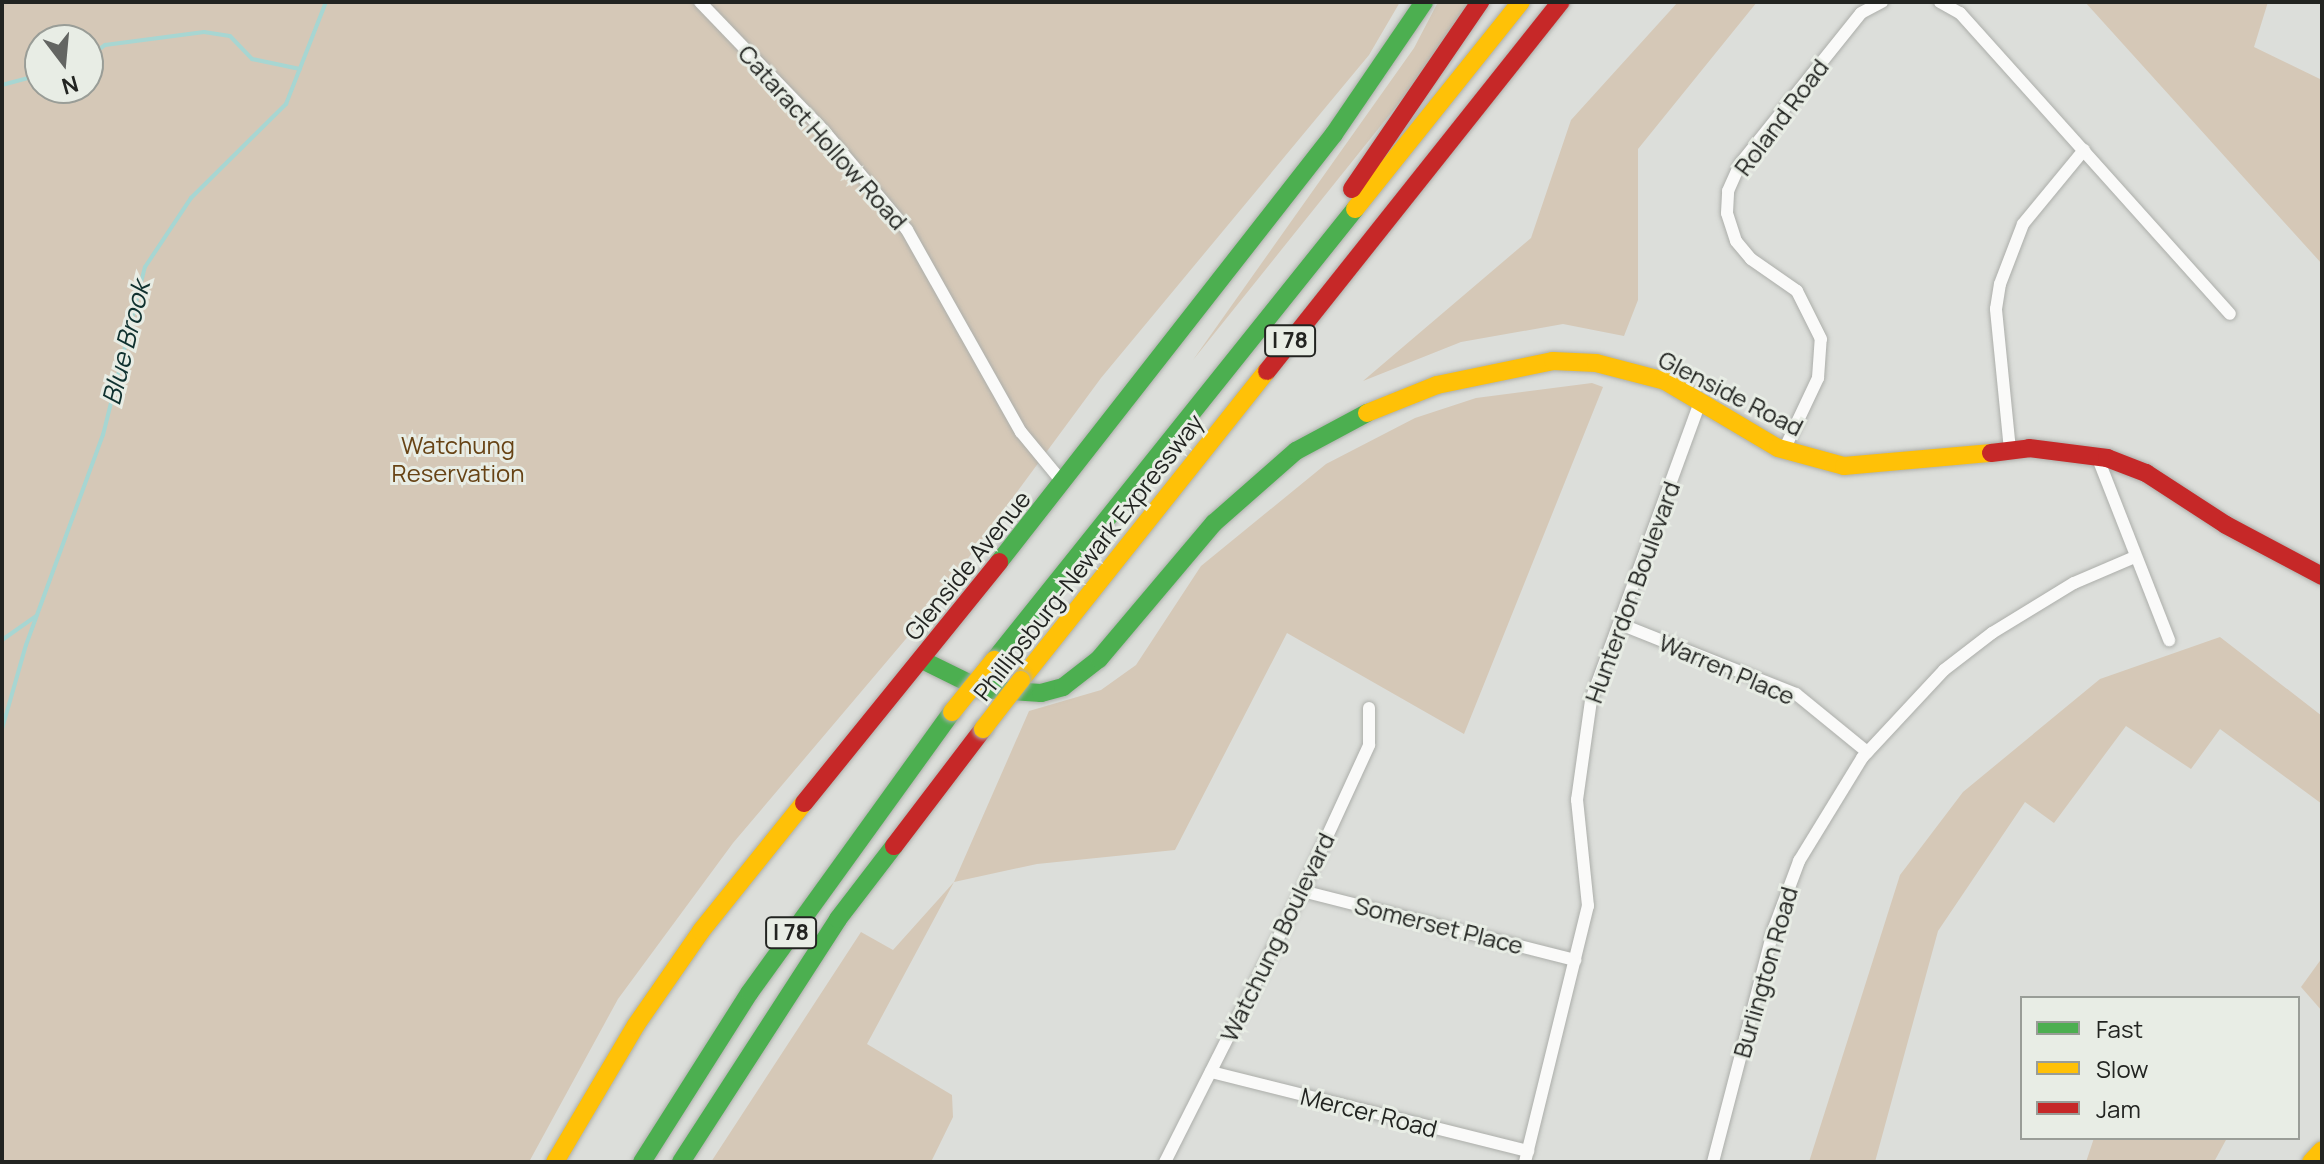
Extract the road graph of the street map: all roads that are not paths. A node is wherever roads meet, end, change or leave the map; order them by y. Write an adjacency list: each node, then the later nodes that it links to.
1 (700, 2): 15 (street, Cataract Hollow Road)
2 (1424, 2): 15 (main road, Glenside Avenue)
3 (1480, 2): 10 (main road)
4 (1521, 2): 10 (main road, Phillipsburg-Newark Expressway / I 78)
5 (1561, 2): 30 (main road, Phillipsburg-Newark Expressway / I 78, bridge)
6 (1882, 2): 12 (street, Roland Road)
7 (1940, 2): 8 (street)
8 (2084, 150): 9 (street); 13 (street)
9 (2230, 314)
10 (1265, 317): 29 (main road, Phillipsburg-Newark Expressway / I 78, bridge)
11 (1701, 400): 12 (main road, Glenside Road); 18 (street, Hunterdon Boulevard); 20 (main road, Glenside Road)
12 (1784, 450): 13 (main road, Glenside Road)
13 (2010, 450): 14 (main road, Glenside Road)
14 (2097, 456): 16 (street); 17 (main road, Glenside Road)
15 (1063, 483): 20 (main road, Glenside Avenue)
16 (2135, 557): 19 (street); 22 (street, Burlington Road)
17 (2322, 576)
18 (1620, 624): 22 (street, Warren Place); 24 (street, Hunterdon Boulevard)
19 (2169, 640)
20 (922, 660): 28 (main road, Glenside Avenue)
21 (1369, 708): 23 (street, Watchung Boulevard)
22 (1867, 752): 32 (street, Burlington Road)
23 (1302, 891): 24 (street, Somerset Place); 25 (street, Watchung Boulevard)
24 (1575, 960): 27 (street, Hunterdon Boulevard)
25 (1211, 1072): 27 (street, Mercer Road); 31 (street, Watchung Boulevard)
26 (2322, 1150): 33 (main road)
27 (1526, 1157)
28 (555, 1162)
29 (642, 1162)
30 (681, 1162)
31 (1165, 1162)
32 (1713, 1162)
33 (2311, 1162)

